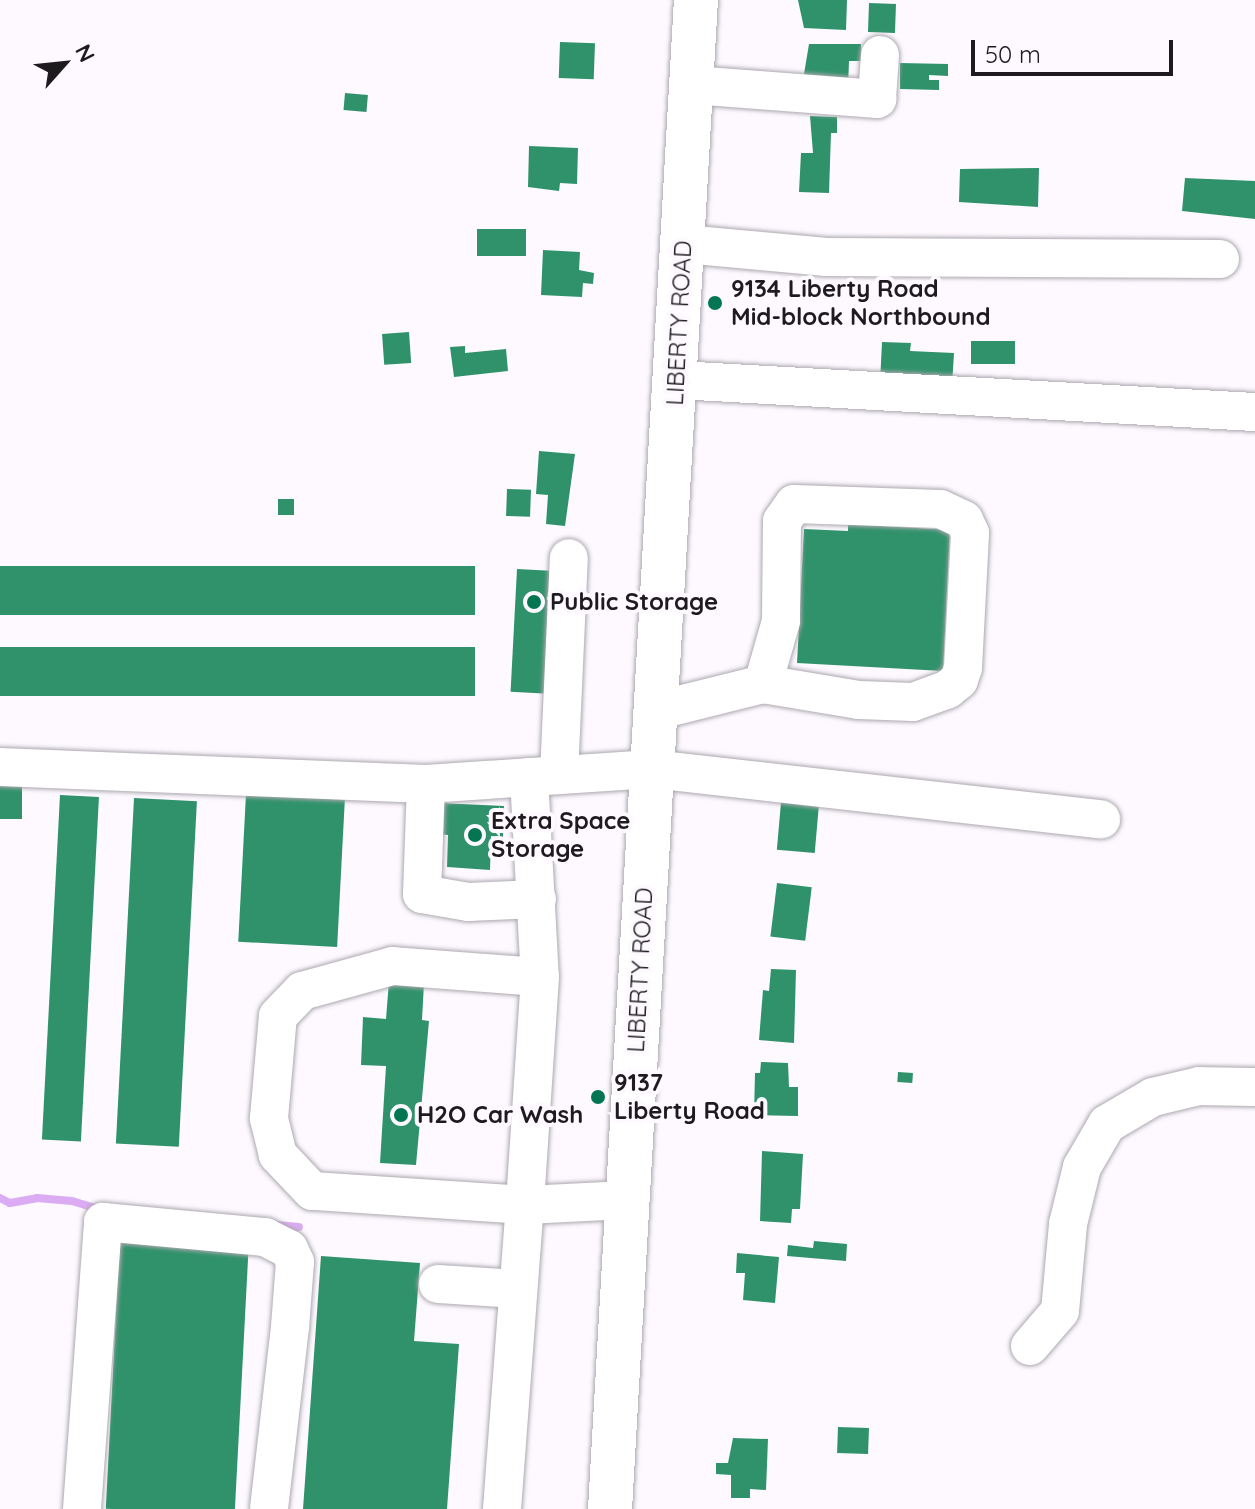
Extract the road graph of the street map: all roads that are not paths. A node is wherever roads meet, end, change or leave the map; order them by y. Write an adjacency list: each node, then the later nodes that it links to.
1 (696, 0): 3 (main road, LIBERTY ROAD)
2 (880, 55): 3 (street)
3 (692, 85): 4 (main road, LIBERTY ROAD)
4 (684, 244): 5 (street); 6 (main road, LIBERTY ROAD)
5 (1220, 259)
6 (677, 380): 7 (street); 10 (main road, LIBERTY ROAD)
7 (1255, 412)
8 (569, 558): 13 (street)
9 (763, 684): 9 (street); 10 (street)
10 (655, 711): 12 (main road, LIBERTY ROAD)
11 (0, 767): 14 (street)
12 (652, 769): 13 (street); 15 (street); 19 (main road, LIBERTY ROAD)
13 (544, 776): 14 (street); 16 (street)
14 (426, 784): 16 (street)
15 (1101, 819)
16 (537, 899): 17 (street)
17 (540, 977): 20 (street); 20 (street)
18 (1255, 1087): 23 (street)
19 (627, 1200): 20 (street); 27 (main road, LIBERTY ROAD)
20 (525, 1205): 22 (street)
21 (438, 1284): 22 (street)
22 (518, 1289): 26 (street)
23 (1030, 1346)
24 (82, 1509): 25 (street)
25 (269, 1509)
26 (502, 1509)
27 (610, 1509)

